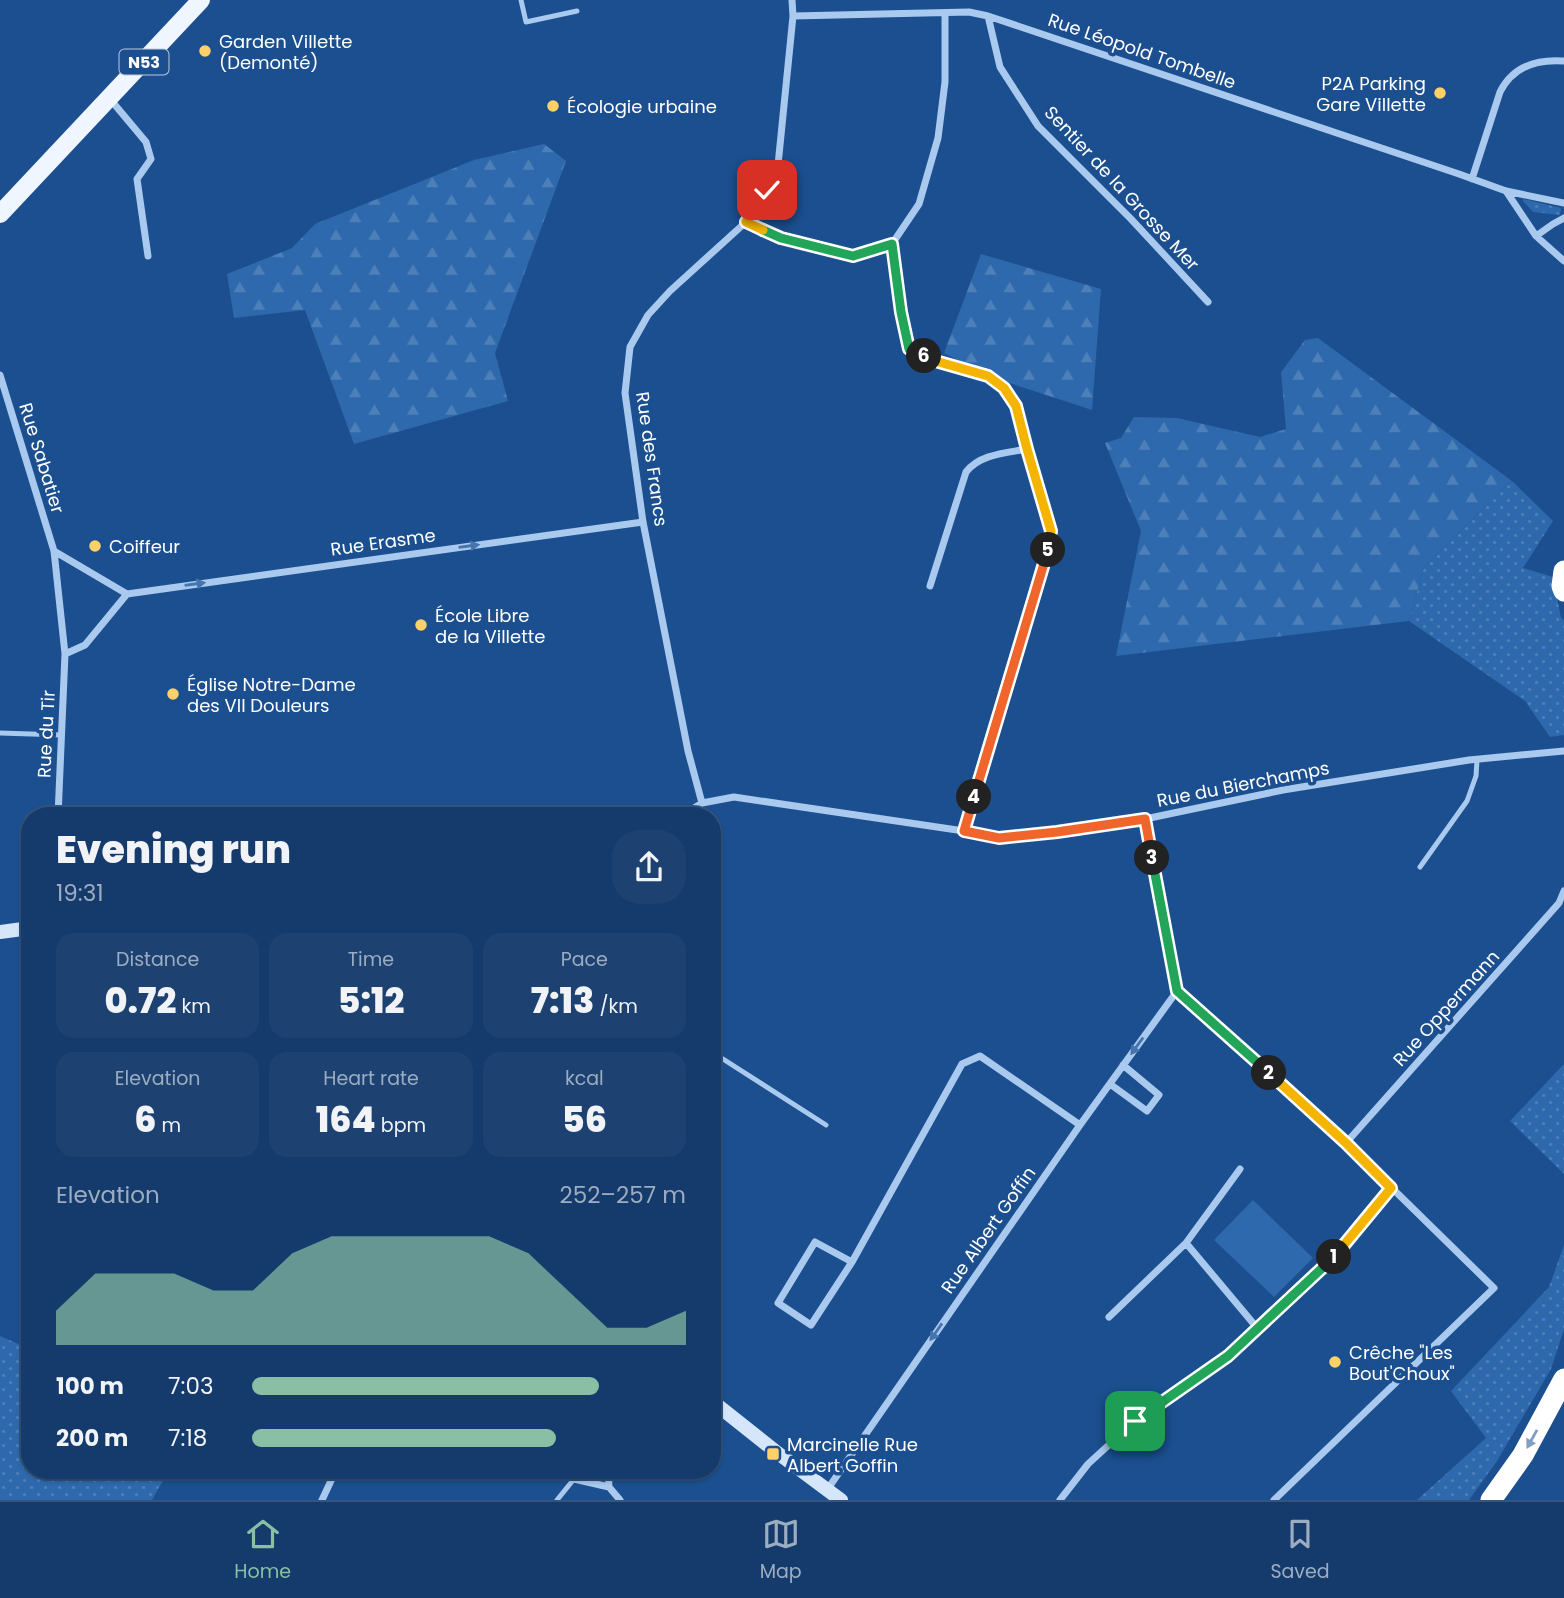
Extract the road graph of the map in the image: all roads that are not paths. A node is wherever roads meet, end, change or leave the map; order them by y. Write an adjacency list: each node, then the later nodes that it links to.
1 (201, 0): 9 (main road, N53)
2 (521, 0): 4 (lane)
3 (792, 0): 6 (street, Rue des Francs)
4 (577, 11)
5 (945, 14): 6 (street, Rue Léopold Tombelle); 7 (street, Rue Léopold Tombelle); 17 (street)
6 (793, 16): 15 (street, Rue des Francs)
7 (988, 16): 10 (street, Rue Léopold Tombelle); 20 (street, Sentier de la Grosse Mer)
8 (1564, 61): 10 (street)
9 (110, 98): 13 (main road, N53); 18 (street)
10 (1472, 179): 11 (street, Rue Léopold Tombelle)
11 (1506, 191): 12 (street, Rue Léopold Tombelle); 16 (street)
12 (1564, 203)
13 (0, 214)
14 (1564, 218): 16 (street)
15 (746, 222): 17 (street); 23 (street, Rue des Francs)
16 (1536, 236): 19 (street)
17 (892, 244): 22 (street)
18 (148, 256)
19 (1564, 261)
20 (1208, 302)
21 (0, 375): 24 (street, Rue Sabatier)
22 (1027, 449): 26 (street); 38 (street)
23 (643, 522): 28 (street, Rue Erasme, one-way to 23); 34 (street, Rue des Francs)
24 (54, 551): 28 (street); 29 (street, Rue Sabatier)
25 (1564, 571): 27 (highway)
26 (930, 586)
27 (1564, 591)
28 (127, 594): 29 (street)
29 (65, 654): 31 (street, Rue du Tir)
30 (0, 733): 31 (lane)
31 (62, 735): 35 (street, Rue du Tir)
32 (1564, 751): 33 (street, Rue du Bierchamps)
33 (1477, 760): 37 (street, Rue du Bierchamps); 39 (lane)
34 (702, 803): 36 (street, Rue du Bierchamps); 38 (street, Rue du Bierchamps)
35 (58, 807)
36 (696, 807)
37 (1145, 819): 38 (street, Rue du Bierchamps); 43 (street)
38 (964, 831)
39 (1420, 867)
40 (1564, 891): 49 (street, Rue Oppermann)
41 (21, 929): 42 (street)
42 (0, 932)
43 (1177, 991): 45 (street, Rue Albert Goffin, one-way to 45); 49 (street)
44 (721, 1058): 47 (lane)
45 (1123, 1065): 46 (street, Rue Albert Goffin); 46 (street)
46 (1110, 1084): 48 (street, Rue Albert Goffin)
47 (826, 1125)
48 (1080, 1125): 53 (street); 62 (street, Rue Albert Goffin, one-way to 62)
49 (1346, 1143): 51 (street)
50 (1240, 1170): 52 (street)
51 (1391, 1188): 55 (street); 68 (street)
52 (1186, 1243): 54 (street); 55 (street)
53 (852, 1262): 53 (street)
54 (1109, 1317)
55 (1258, 1329): 67 (street)
56 (1564, 1379): 69 (highway, one-way to 69)
57 (721, 1408): 62 (street)
58 (332, 1479): 63 (street)
59 (574, 1479): 61 (street); 64 (lane)
60 (609, 1479): 61 (street)
61 (609, 1487): 65 (street)
62 (827, 1490): 66 (street)
63 (322, 1500)
64 (557, 1500)
65 (620, 1500)
66 (841, 1500)
67 (1060, 1500)
68 (1274, 1500)
69 (1491, 1500)

